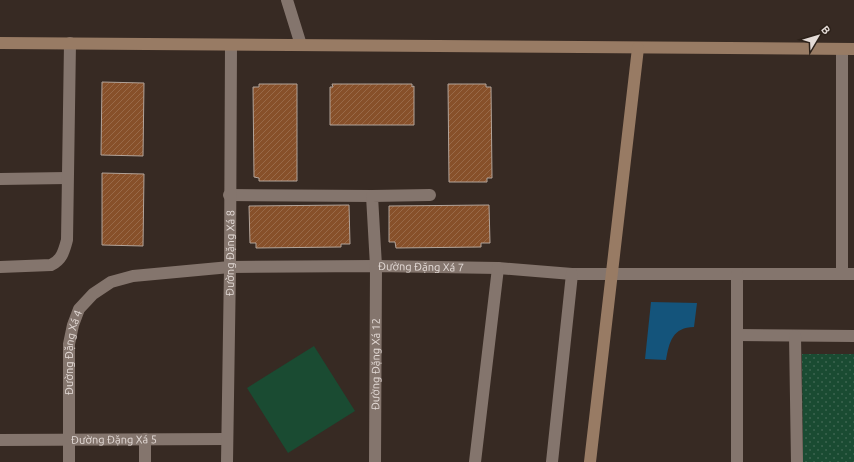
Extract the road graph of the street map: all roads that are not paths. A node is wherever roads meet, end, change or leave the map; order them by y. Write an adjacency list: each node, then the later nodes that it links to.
1 (287, 0): 5 (street)
2 (0, 43): 3 (street)
3 (70, 43): 4 (street); 9 (street)
4 (230, 45): 5 (street); 11 (street, Đường Đặng Xá 8)
5 (301, 45): 6 (street)
6 (638, 48): 7 (street); 19 (street)
7 (842, 49): 8 (street); 21 (street)
8 (854, 49)
9 (67, 178): 10 (street); 15 (street)
10 (0, 179)
11 (229, 195): 13 (street); 16 (street, Đường Đặng Xá 8)
12 (430, 195): 13 (street)
13 (372, 196): 14 (street, Đường Đặng Xá 12)
14 (376, 266): 16 (street, Đường Đặng Xá 7); 17 (street, Đường Đặng Xá 7); 32 (street, Đường Đặng Xá 12)
15 (0, 267)
16 (230, 267): 26 (street, Đường Đặng Xá 8); 28 (street, Đường Đặng Xá 4)
17 (498, 268): 18 (street, Đường Đặng Xá 7); 33 (street)
18 (572, 274): 19 (street, Đường Đặng Xá 7); 34 (street)
19 (612, 274): 20 (street, Đường Đặng Xá 7); 35 (street)
20 (737, 274): 21 (street, Đường Đặng Xá 7); 22 (street)
21 (848, 274)
22 (737, 335): 23 (street); 36 (street)
23 (794, 336): 24 (street); 37 (street)
24 (854, 336)
25 (145, 439): 26 (street, Đường Đặng Xá 5); 28 (street, Đường Đặng Xá 5); 30 (street)
26 (227, 439): 31 (street, Đường Đặng Xá 8)
27 (0, 440): 28 (street, Đường Đặng Xá 5)
28 (69, 440): 29 (street, Đường Đặng Xá 4)
29 (69, 462)
30 (145, 462)
31 (227, 462)
32 (375, 462)
33 (475, 462)
34 (552, 462)
35 (590, 462)
36 (737, 462)
37 (797, 462)

